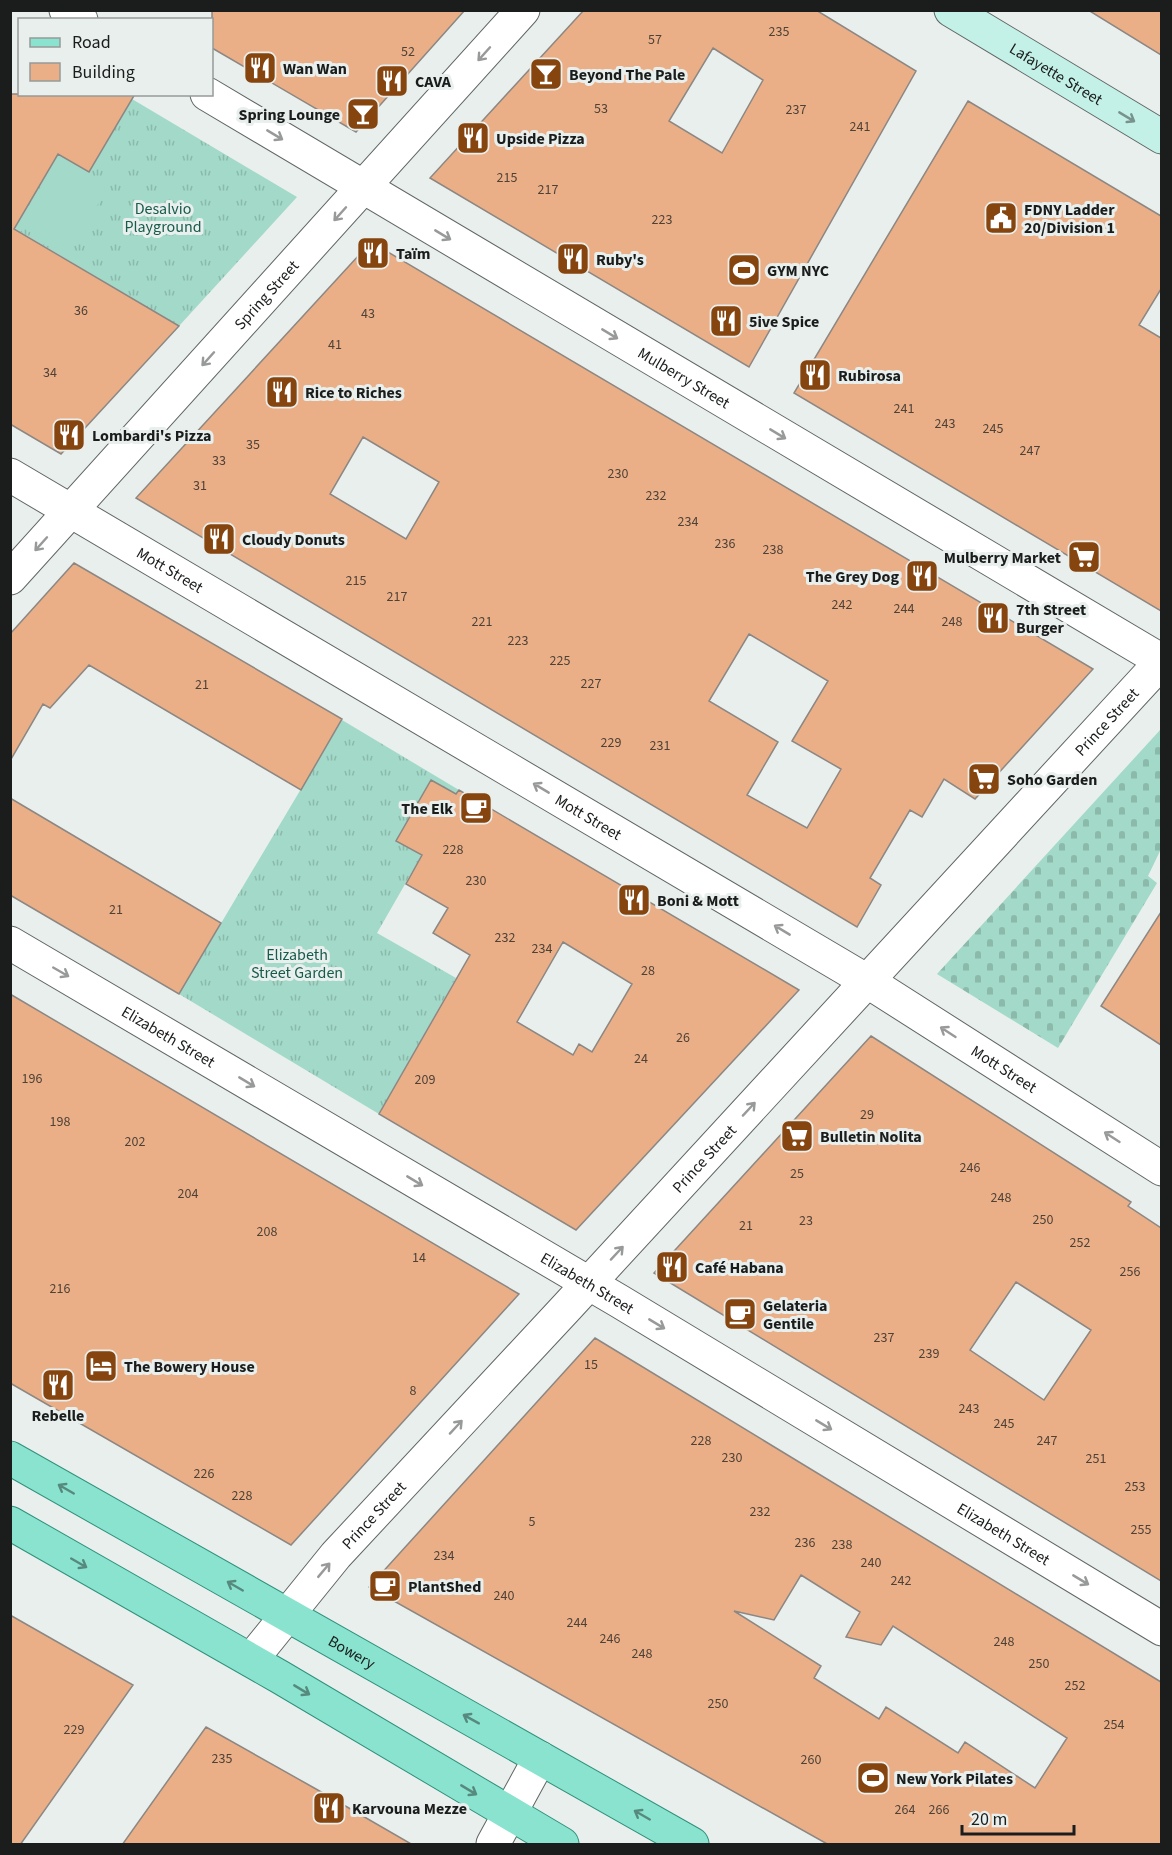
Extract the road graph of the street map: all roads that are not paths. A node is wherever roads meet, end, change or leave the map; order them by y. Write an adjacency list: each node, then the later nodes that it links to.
1 (524, 10): 5 (street, Spring Street, one-way to 5)
2 (951, 10): 4 (main road, Lafayette Street, one-way to 4)
3 (210, 96): 5 (street, Mulberry Street, one-way to 5)
4 (1161, 137)
5 (363, 188): 7 (street, Spring Street, one-way to 7); 9 (street, Mulberry Street, one-way to 9)
6 (10, 475): 7 (street, Mott Street)
7 (70, 511): 8 (street, Spring Street, one-way to 8); 11 (street, Mott Street, one-way to 7)
8 (10, 578)
9 (1161, 661): 11 (street, Prince Street)
10 (10, 943): 13 (street, Elizabeth Street, one-way to 13)
11 (867, 981): 12 (street, Mott Street, one-way to 11); 13 (street, Prince Street, one-way to 11)
12 (1161, 1168)
13 (589, 1283): 16 (street, Prince Street, one-way to 13); 17 (street, Elizabeth Street, one-way to 17)
14 (10, 1458): 16 (main road, Bowery, one-way to 14)
15 (10, 1523): 18 (main road, one-way to 18)
16 (286, 1615): 18 (street, Prince Street); 19 (main road, Bowery, one-way to 16)
17 (1161, 1629)
18 (251, 1660): 20 (main road, one-way to 20)
19 (540, 1758): 20 (street); 23 (main road, Bowery, one-way to 19)
20 (510, 1815): 21 (street); 22 (main road)
21 (493, 1845)
22 (562, 1845)
23 (692, 1845)

